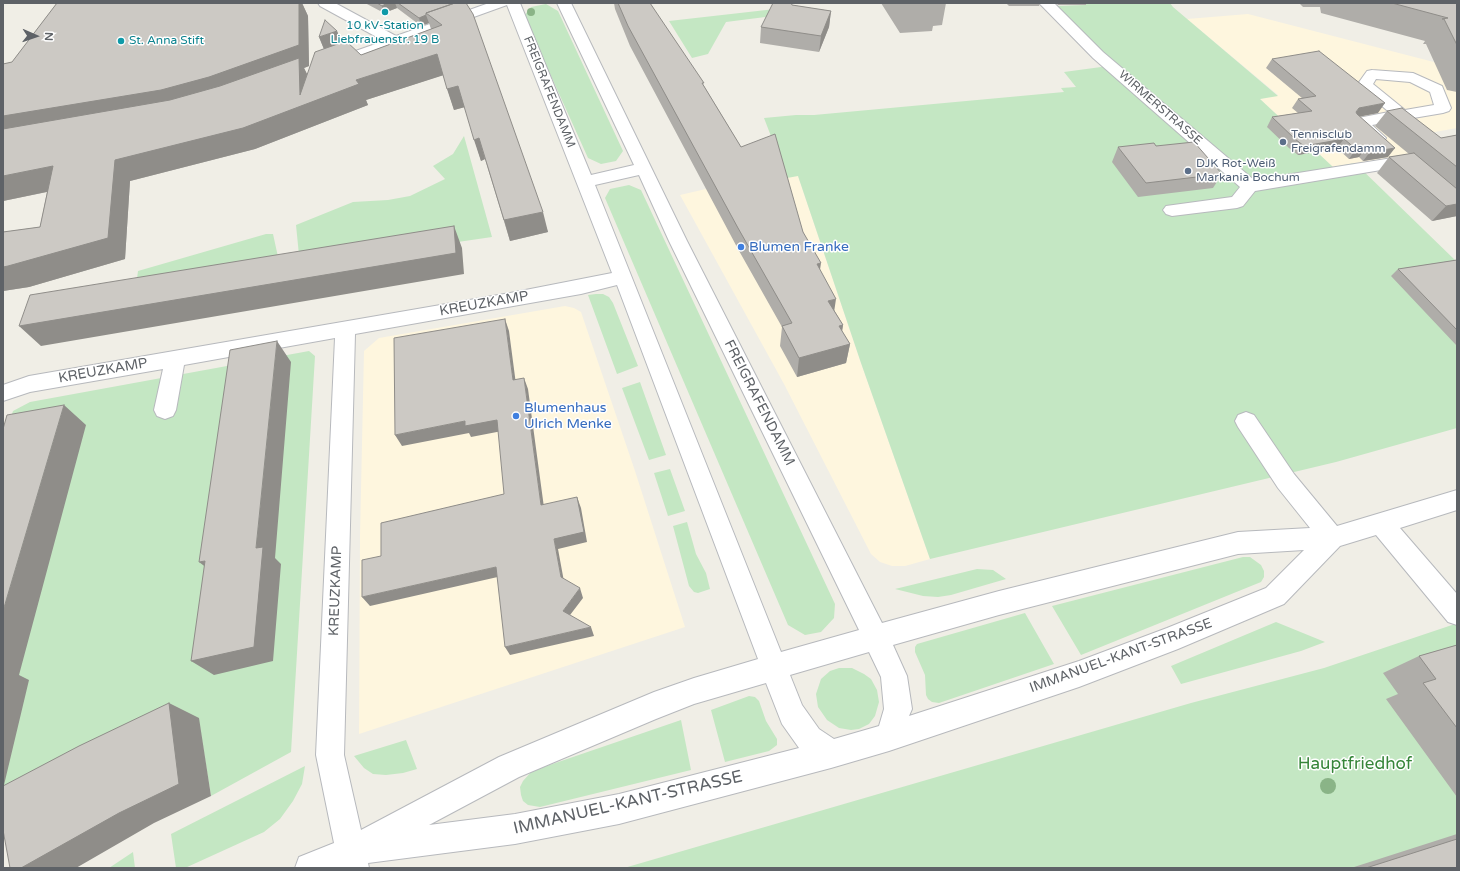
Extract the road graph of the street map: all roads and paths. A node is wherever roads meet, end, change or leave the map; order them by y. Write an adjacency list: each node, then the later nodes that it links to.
1 (325, 3): 6 (street)
2 (502, 3): 6 (street)
3 (512, 3): 10 (street, FREIGRAFENDAMM)
4 (564, 3): 9 (street, FREIGRAFENDAMM)
5 (1046, 3): 11 (street, WIRMERSTRASSE)
6 (395, 41): 7 (street)
7 (321, 67)
8 (1402, 115): 11 (street)
9 (644, 168): 10 (street); 23 (street, FREIGRAFENDAMM)
10 (585, 182): 13 (street, FREIGRAFENDAMM)
11 (1250, 186): 12 (street)
12 (1172, 210)
13 (623, 277): 14 (street, KREUZKAMP); 24 (street, FREIGRAFENDAMM)
14 (345, 329): 15 (street, KREUZKAMP); 27 (street, KREUZKAMP)
15 (174, 359): 16 (street, KREUZKAMP); 17 (street)
16 (3, 392)
17 (166, 410)
18 (1246, 421): 21 (street)
19 (1457, 500): 20 (street, IMMANUEL-KANT-STRASSE)
20 (1381, 523): 21 (street, IMMANUEL-KANT-STRASSE); 22 (street)
21 (1332, 538): 23 (street, IMMANUEL-KANT-STRASSE); 25 (street, IMMANUEL-KANT-STRASSE)
22 (1457, 613)
23 (876, 637): 24 (street, IMMANUEL-KANT-STRASSE); 25 (street)
24 (775, 667): 26 (street); 27 (street, IMMANUEL-KANT-STRASSE)
25 (889, 737): 26 (street, IMMANUEL-KANT-STRASSE)
26 (831, 754): 27 (street, IMMANUEL-KANT-STRASSE)
27 (353, 860): 28 (street, IMMANUEL-KANT-STRASSE)
28 (310, 868)

